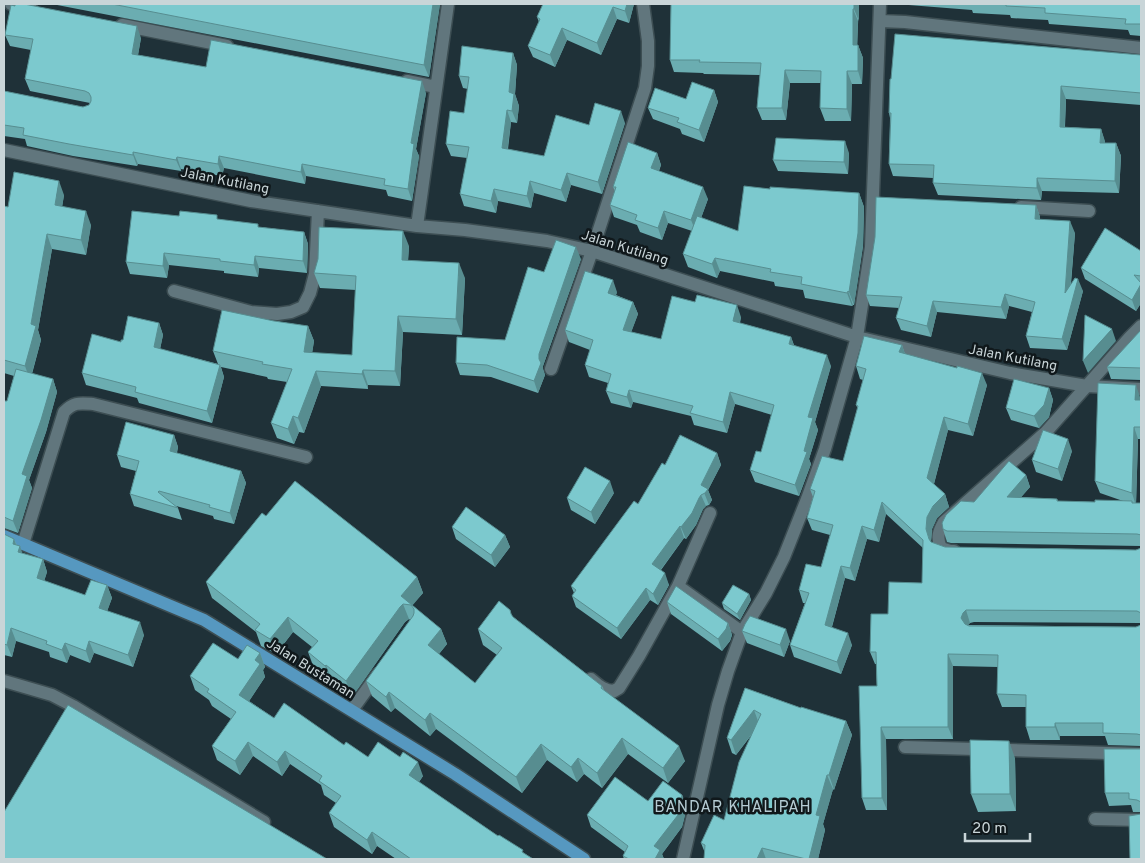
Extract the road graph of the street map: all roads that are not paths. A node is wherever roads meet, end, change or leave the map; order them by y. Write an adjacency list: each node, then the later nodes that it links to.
1 (11, 4): 5 (street)
2 (448, 4): 11 (street)
3 (643, 4): 17 (street)
4 (880, 4): 6 (street)
5 (40, 9)
6 (880, 21): 8 (street); 20 (street)
7 (108, 23): 9 (street)
8 (1141, 48)
9 (243, 49)
10 (397, 79): 11 (street)
11 (436, 87): 16 (street)
12 (4, 150): 14 (street, Jalan Kutilang)
13 (1011, 207): 15 (street)
14 (318, 211): 16 (street, Jalan Kutilang); 18 (street)
15 (1089, 211)
16 (417, 226): 17 (street, Jalan Kutilang)
17 (592, 250): 20 (street, Jalan Kutilang); 21 (street)
18 (174, 292)
19 (1141, 326): 22 (street)
20 (857, 337): 22 (street, Jalan Kutilang); 30 (street)
21 (551, 369)
22 (1087, 386): 23 (street, Jalan Kutilang); 28 (street)
23 (1141, 389)
24 (306, 457): 27 (street)
25 (710, 513): 29 (street)
26 (4, 536): 27 (main road, Jalan Bustaman)
27 (23, 544): 34 (main road, Jalan Bustaman)
28 (969, 552)
29 (678, 586): 30 (street); 32 (street)
30 (742, 632): 41 (street)
31 (385, 663): 34 (street)
32 (582, 671)
33 (4, 681): 39 (street)
34 (352, 710): 40 (main road, Jalan Bustaman)
35 (905, 747): 36 (street)
36 (1141, 754)
37 (1095, 819): 38 (street)
38 (1141, 820)
39 (274, 828)
40 (584, 859)
41 (683, 859)

